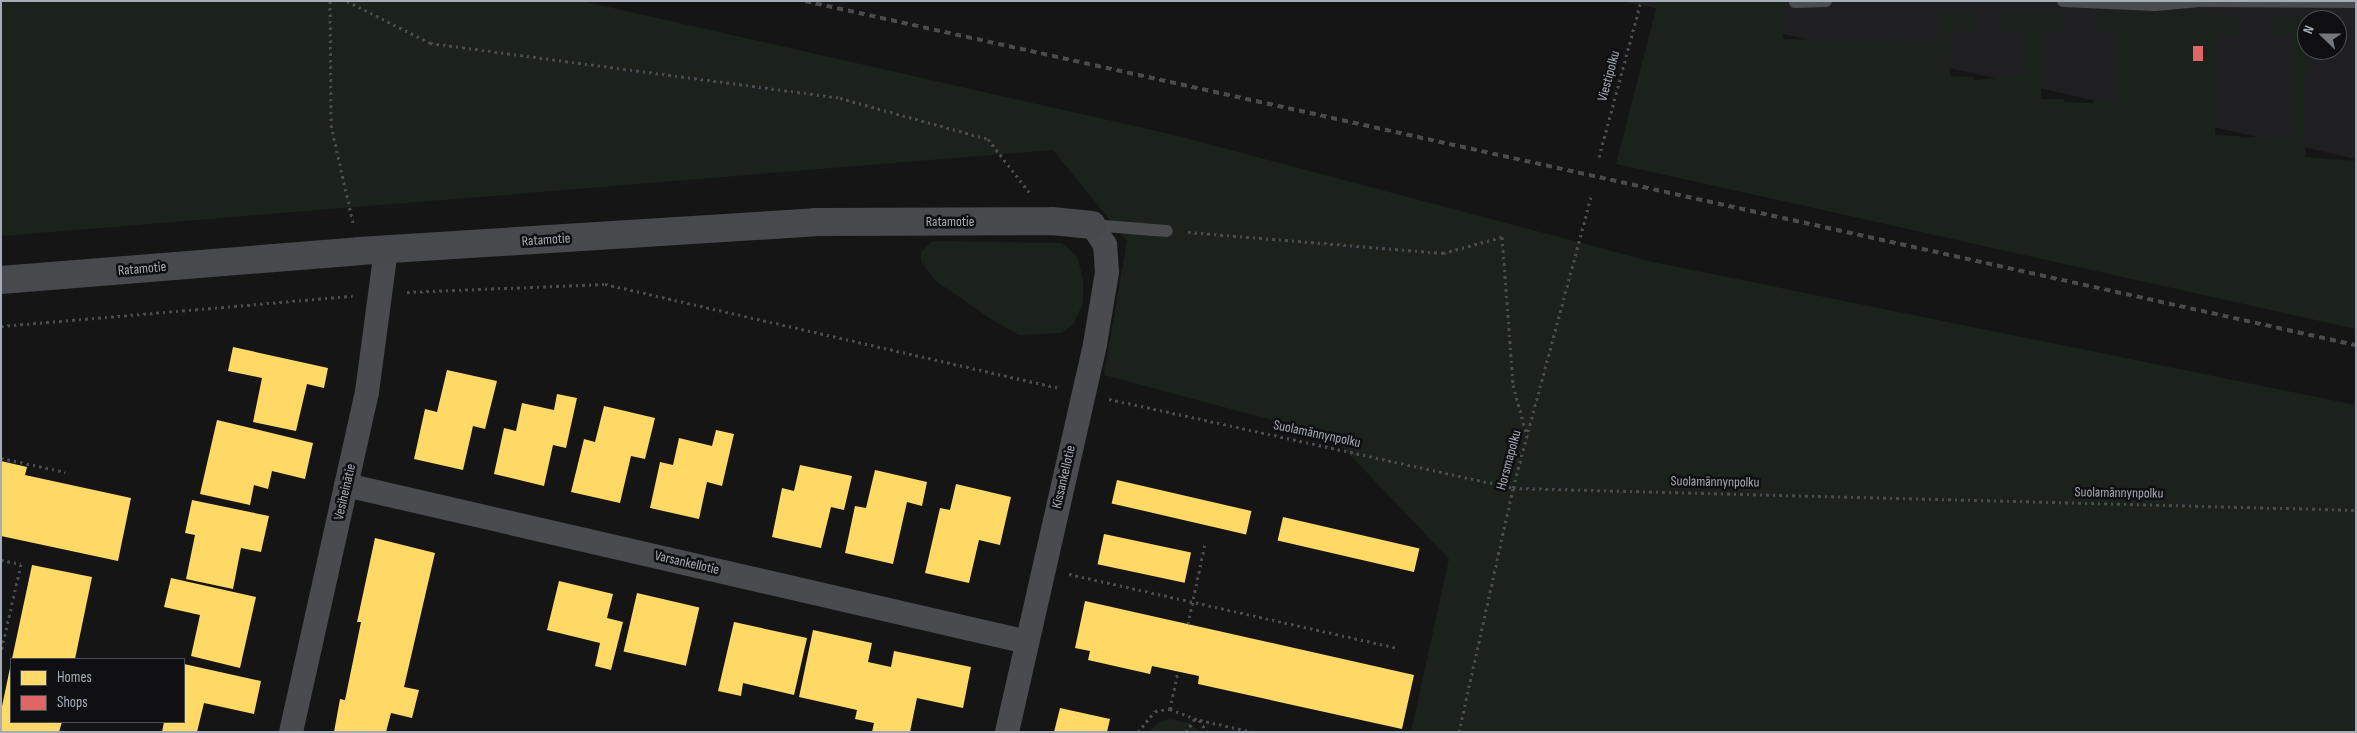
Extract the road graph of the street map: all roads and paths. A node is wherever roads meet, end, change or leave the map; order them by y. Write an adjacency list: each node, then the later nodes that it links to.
1 (330, 1): 16 (path)
2 (347, 1): 12 (path)
3 (1641, 1): 10 (path, Viestipolku)
4 (1826, 1): 7 (lane)
5 (2063, 1): 9 (lane)
6 (2199, 1): 8 (lane); 9 (lane)
7 (1795, 2)
8 (2356, 2)
9 (2155, 3)
10 (1599, 157)
11 (1591, 197): 21 (path, Horsmapolku)
12 (1052, 221): 13 (street, Ratamotie); 15 (street, Ratamotie)
13 (1092, 224): 14 (lane); 20 (street, Kissankellotie)
14 (1167, 230): 21 (path)
15 (386, 250): 16 (street, Ratamotie); 18 (street, Vesiheinätie)
16 (359, 251): 17 (street, Ratamotie)
17 (1, 280)
18 (380, 294): 19 (path, Suolamännynpolku); 20 (path, Suolamännynpolku); 24 (street, Vesiheinätie)
19 (1, 326)
20 (1083, 394): 25 (path, Suolamännynpolku); 29 (street, Kissankellotie)
21 (1527, 436): 25 (path, Horsmapolku)
22 (1, 458): 23 (path)
23 (66, 472)
24 (346, 485): 32 (street, Varsankellotie); 39 (street, Vesiheinätie)
25 (1513, 488): 26 (path, Suolamännynpolku); 45 (path, Horsmapolku)
26 (2356, 510)
27 (1205, 543): 30 (path)
28 (1, 560): 34 (path)
29 (1044, 568): 30 (path); 32 (street, Kissankellotie)
30 (1193, 602): 31 (path); 33 (path)
31 (1188, 624)
32 (1027, 642): 40 (street, Kissankellotie)
33 (1398, 648)
34 (1, 652)
35 (1178, 672): 36 (path)
36 (1170, 709): 37 (path); 41 (path)
37 (1195, 718): 38 (path); 42 (path)
38 (1199, 720): 43 (path); 44 (path)
39 (291, 732)
40 (1007, 732)
41 (1138, 732)
42 (1186, 732)
43 (1207, 732)
44 (1254, 732)
45 (1459, 732)

